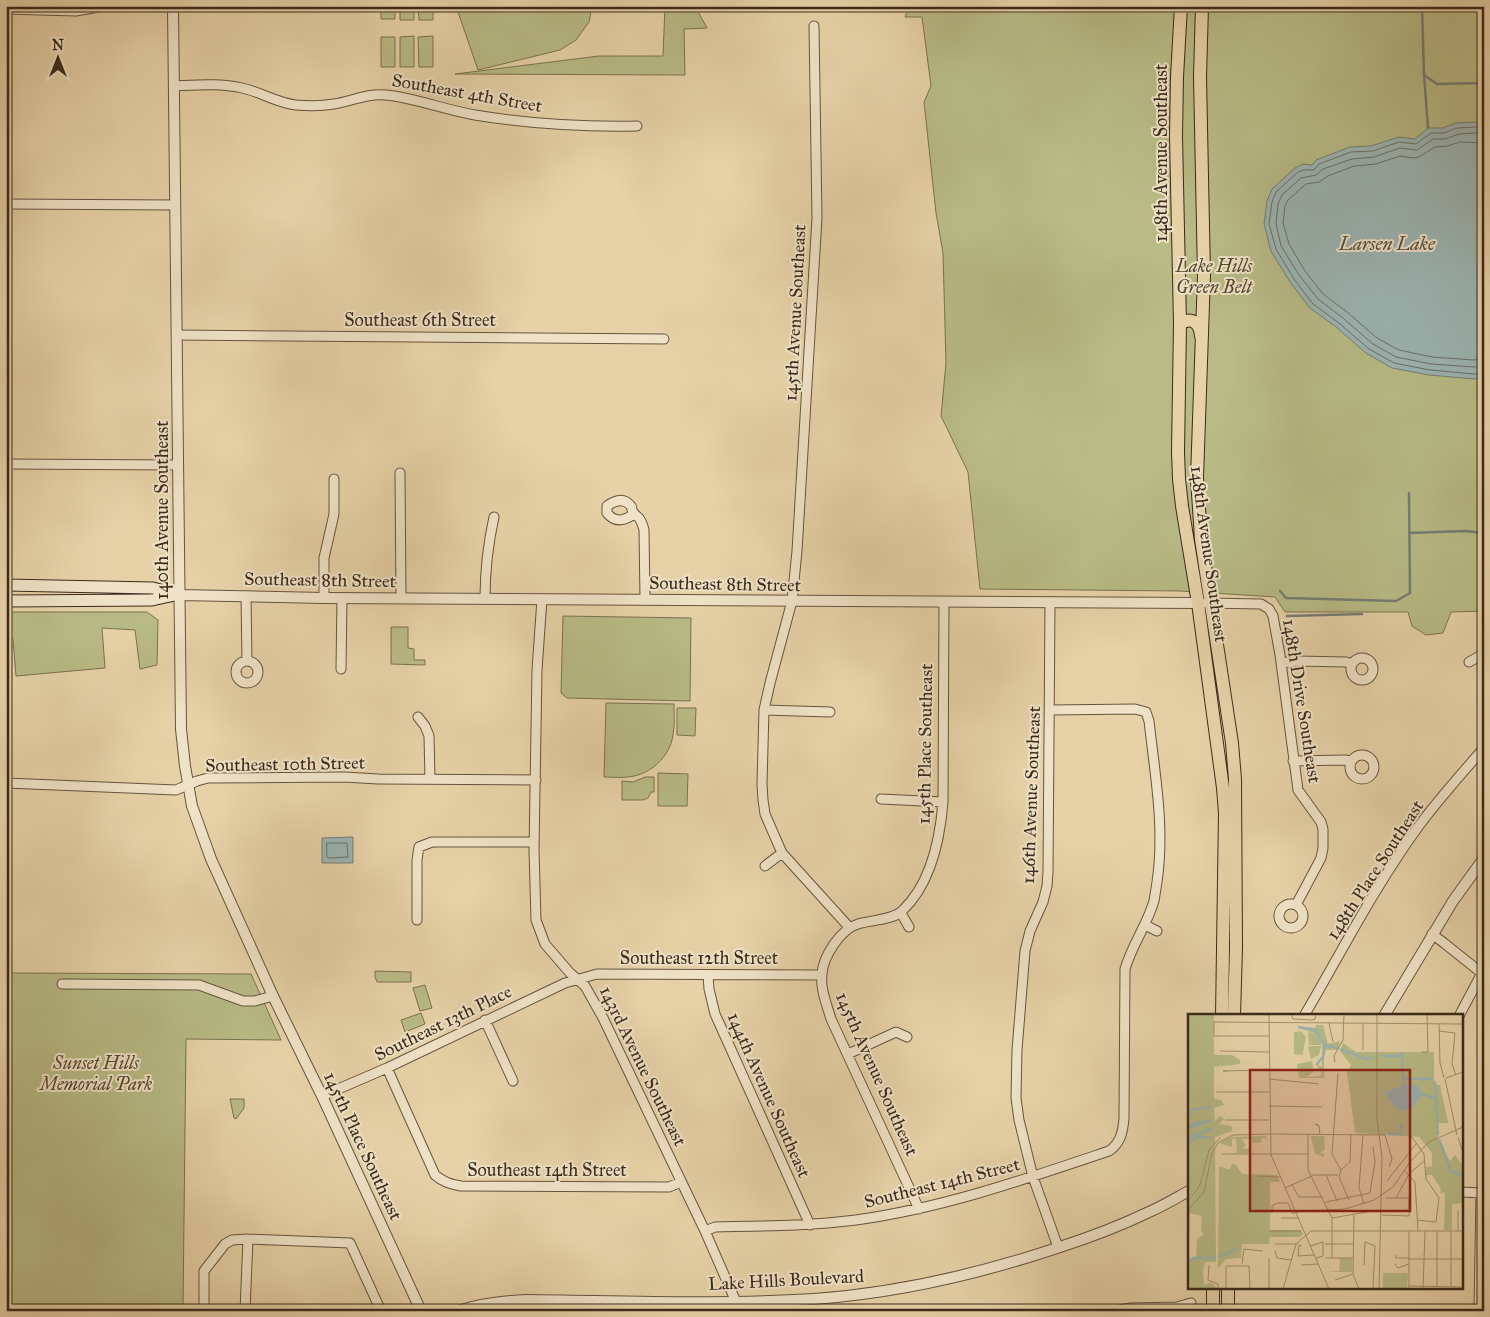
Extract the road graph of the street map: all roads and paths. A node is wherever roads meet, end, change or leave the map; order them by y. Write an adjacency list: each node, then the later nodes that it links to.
1 (104, 6): 6 (street)
2 (173, 6): 8 (street, 140th Avenue Southeast)
3 (1181, 6): 12 (main road, 148th Avenue Southeast)
4 (1186, 6): 5 (main road)
5 (1201, 6): 15 (main road, 148th Avenue Southeast)
6 (6, 9)
7 (814, 26): 32 (street, 145th Avenue Southeast)
8 (174, 86): 9 (street, Southeast 4th Street); 11 (street, 140th Avenue Southeast)
9 (638, 126)
10 (6, 204): 11 (street)
11 (175, 205): 13 (street, 140th Avenue Southeast)
12 (1180, 324): 15 (main road); 35 (main road, 148th Avenue Southeast)
13 (176, 335): 14 (street, Southeast 6th Street); 17 (street, 140th Avenue Southeast)
14 (664, 339)
15 (1202, 344): 36 (main road, 148th Avenue Southeast)
16 (6, 464): 17 (street)
17 (178, 464): 23 (street, 140th Avenue Southeast)
18 (400, 472): 27 (street)
19 (334, 479): 25 (street)
20 (634, 514): 30 (street)
21 (494, 517): 28 (street)
22 (6, 584): 23 (main road)
23 (179, 595): 24 (street, Southeast 8th Street); 31 (main road); 54 (street, 140th Avenue Southeast)
24 (246, 596): 25 (street, Southeast 8th Street); 39 (street)
25 (324, 598): 26 (street, Southeast 8th Street)
26 (342, 598): 27 (street, Southeast 8th Street); 43 (street)
27 (401, 598): 28 (street, Southeast 8th Street)
28 (485, 598): 29 (street, Southeast 8th Street)
29 (542, 599): 30 (street, Southeast 8th Street); 52 (street, 143rd Avenue Southeast)
30 (645, 600): 32 (street, Southeast 8th Street)
31 (6, 601)
32 (792, 601): 33 (street, Southeast 8th Street); 44 (street, 145th Avenue Southeast)
33 (944, 602): 34 (street, Southeast 8th Street); 56 (street, 145th Place Southeast)
34 (1050, 603): 35 (street, Southeast 8th Street); 45 (street, 146th Avenue Southeast)
35 (1198, 603): 36 (street, Southeast 8th Street); 75 (main road, 148th Avenue Southeast)
36 (1212, 603): 37 (street, Southeast 8th Street); 76 (main road, 148th Avenue Southeast)
37 (1269, 609): 41 (street, 148th Drive Southeast)
38 (1484, 652): 40 (street)
39 (247, 661)
40 (1469, 662)
41 (1281, 663): 42 (street); 49 (street, 148th Drive Southeast)
42 (1352, 664)
43 (340, 669)
44 (764, 710): 46 (street); 58 (street, 145th Avenue Southeast)
45 (1050, 710): 64 (street); 86 (street, 146th Avenue Southeast)
46 (830, 712)
47 (418, 717): 51 (street)
48 (1484, 748): 77 (street, 148th Place Southeast)
49 (1293, 761): 50 (street); 61 (street, 148th Drive Southeast)
50 (1352, 761)
51 (430, 779): 52 (street, Southeast 10th Street); 54 (street, Southeast 10th Street)
52 (536, 780): 57 (street, 143rd Avenue Southeast)
53 (6, 783): 54 (street, Southeast 10th Street)
54 (188, 785): 74 (street, 140th Avenue Southeast)
55 (881, 800): 56 (street)
56 (943, 802): 62 (street, 145th Place Southeast)
57 (534, 842): 63 (street); 72 (street, 143rd Avenue Southeast)
58 (782, 853): 60 (street); 65 (street, 145th Avenue Southeast)
59 (1484, 858): 68 (street)
60 (765, 866)
61 (1296, 905)
62 (901, 913): 65 (street); 66 (street)
63 (417, 920)
64 (1145, 925): 67 (street); 86 (street, Southeast 14th Street)
65 (849, 927): 71 (street, 145th Avenue Southeast)
66 (909, 927)
67 (1157, 931)
68 (1432, 934): 69 (street); 78 (street)
69 (1483, 972): 79 (street)
70 (708, 975): 71 (street, Southeast 12th Street); 72 (street, Southeast 12th Street); 91 (street, 144th Avenue Southeast)
71 (821, 975): 82 (street, 145th Avenue Southeast)
72 (577, 979): 80 (street, Southeast 13th Place); 87 (street, 143rd Avenue Southeast)
73 (62, 984): 74 (street)
74 (273, 996): 85 (street, 145th Place Southeast)
75 (1222, 1014)
76 (1234, 1014)
77 (1305, 1014)
78 (1385, 1014)
79 (1460, 1014)
80 (485, 1020): 83 (street, Southeast 13th Place); 84 (street)
81 (907, 1037): 82 (street)
82 (848, 1054): 90 (street, 145th Avenue Southeast)
83 (386, 1068): 85 (street, Southeast 13th Place); 87 (street, Southeast 14th Street)
84 (513, 1081)
85 (322, 1096): 102 (street, 145th Place Southeast)
86 (1033, 1177): 90 (street, Southeast 14th Street); 94 (street, 146th Avenue Southeast)
87 (681, 1182): 92 (street, 143rd Avenue Southeast)
88 (1188, 1191): 94 (street, Lake Hills Boulevard)
89 (1462, 1192): 107 (street)
90 (919, 1209): 91 (street, Southeast 14th Street)
91 (810, 1225): 92 (street, Southeast 14th Street)
92 (705, 1231): 98 (street, 143rd Avenue Southeast)
93 (248, 1239): 99 (street); 100 (street); 101 (street)
94 (1058, 1247): 98 (street, Lake Hills Boulevard)
95 (1213, 1290): 105 (main road)
96 (1228, 1290): 106 (main road)
97 (1191, 1303): 104 (street)
98 (738, 1306): 103 (street, Lake Hills Boulevard)
99 (204, 1311)
100 (245, 1311)
101 (381, 1311)
102 (421, 1311)
103 (459, 1311)
104 (1114, 1311)
105 (1213, 1311)
106 (1228, 1311)
107 (1479, 1311)

